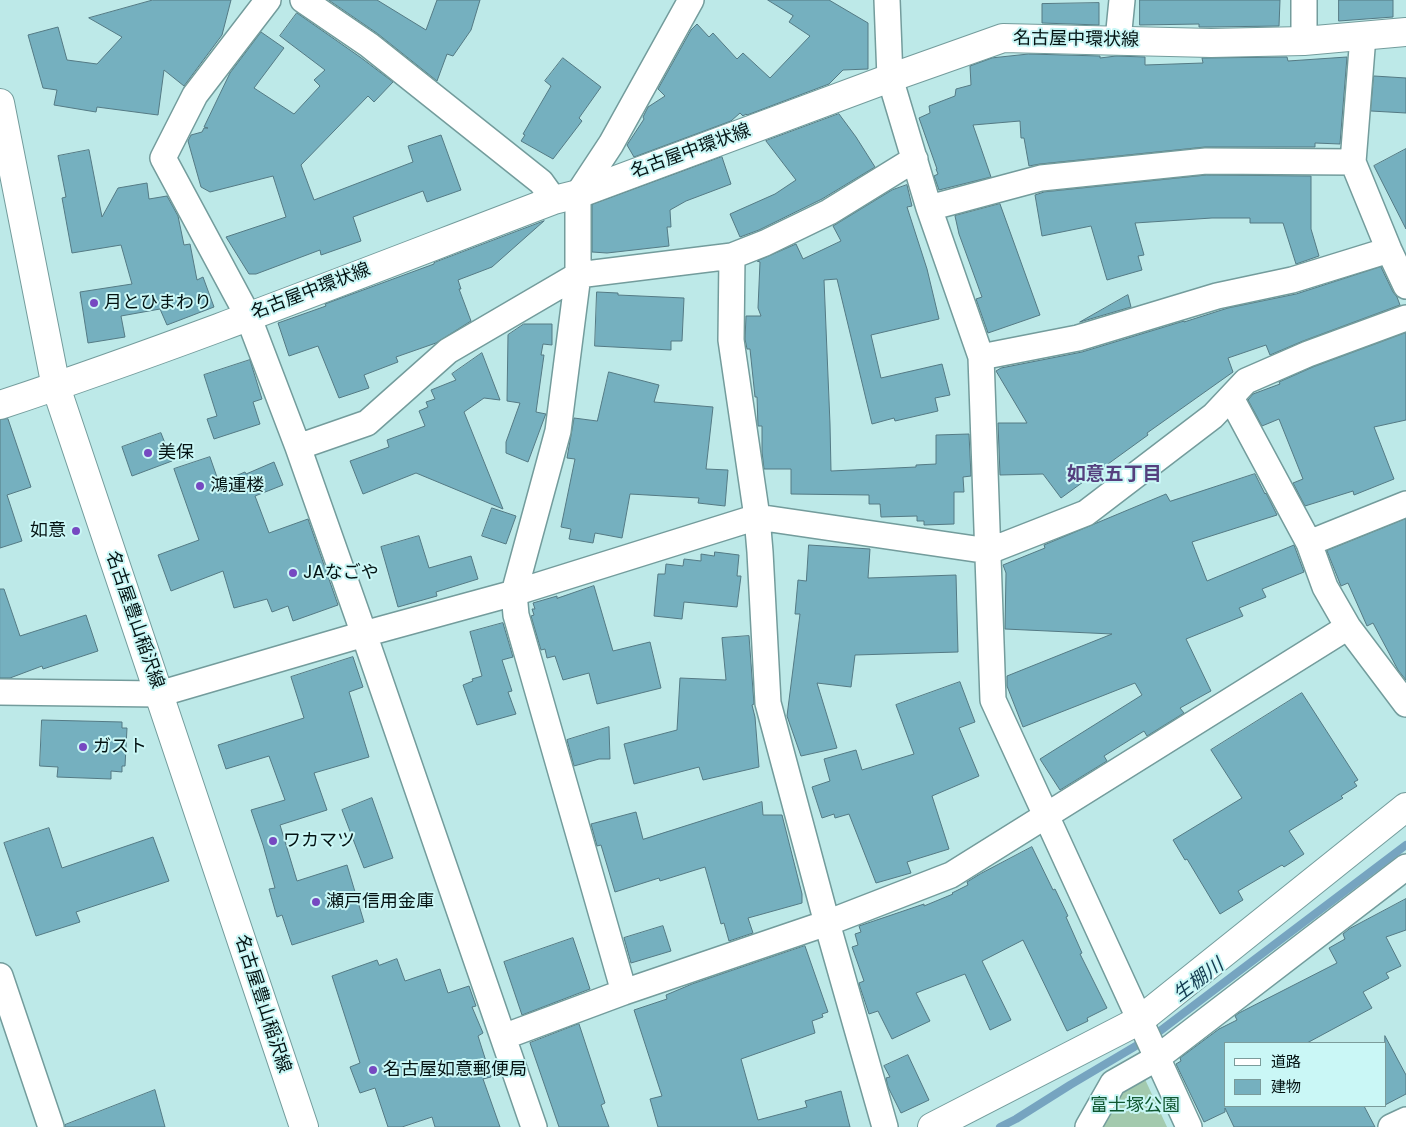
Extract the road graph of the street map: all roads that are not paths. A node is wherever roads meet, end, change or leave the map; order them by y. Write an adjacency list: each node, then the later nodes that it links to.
1 (268, 0): 21 (street)
2 (303, 0): 15 (street)
3 (691, 0): 15 (street)
4 (887, 0): 11 (street)
5 (1122, 0): 9 (street)
6 (1304, 0): 10 (street)
7 (1406, 32): 8 (main road, 名古屋中環状線)
8 (1364, 36): 10 (main road, 名古屋中環状線); 14 (street)
9 (1118, 40): 10 (main road, 名古屋中環状線); 11 (main road, 名古屋中環状線)
10 (1304, 41)
11 (890, 78): 13 (street); 15 (main road, 名古屋中環状線)
12 (0, 103): 24 (main road, 名古屋豊山稲沢線)
13 (915, 159): 16 (street); 18 (street)
14 (1353, 162): 16 (street); 17 (street)
15 (566, 197): 19 (street); 21 (main road, 名古屋中環状線)
16 (929, 208): 23 (street)
17 (1389, 250): 20 (street); 23 (street)
18 (732, 256): 19 (street); 29 (street)
19 (578, 276): 27 (street); 32 (street)
20 (1406, 286)
21 (248, 316): 24 (main road, 名古屋中環状線); 27 (street)
22 (1406, 318): 25 (street)
23 (981, 357): 31 (street)
24 (56, 387): 26 (main road, 名古屋中環状線); 36 (main road, 名古屋豊山稲沢線)
25 (1231, 398): 30 (street); 31 (street)
26 (0, 406)
27 (298, 447): 34 (street)
28 (1406, 504): 30 (street)
29 (757, 517): 31 (street); 32 (street); 41 (street)
30 (1309, 543): 33 (street)
31 (989, 552): 39 (street)
32 (514, 593): 34 (street); 43 (street)
33 (1348, 627): 37 (street); 39 (street)
34 (364, 634): 36 (street); 44 (street)
35 (0, 692): 36 (street)
36 (159, 694): 48 (main road, 名古屋豊山稲沢線)
37 (1406, 704)
38 (1406, 807): 45 (main road)
39 (1047, 816): 41 (street); 45 (street)
40 (1406, 867): 45 (street)
41 (826, 923): 43 (street); 50 (street)
42 (0, 976): 47 (street)
43 (624, 992): 44 (street)
44 (503, 1037): 49 (street)
45 (1148, 1039): 51 (main road); 52 (street); 53 (street)
46 (1406, 1120): 54 (street)
47 (51, 1127)
48 (304, 1127)
49 (534, 1127)
50 (885, 1127)
51 (932, 1127)
52 (1088, 1127)
53 (1189, 1127)
54 (1391, 1127)

